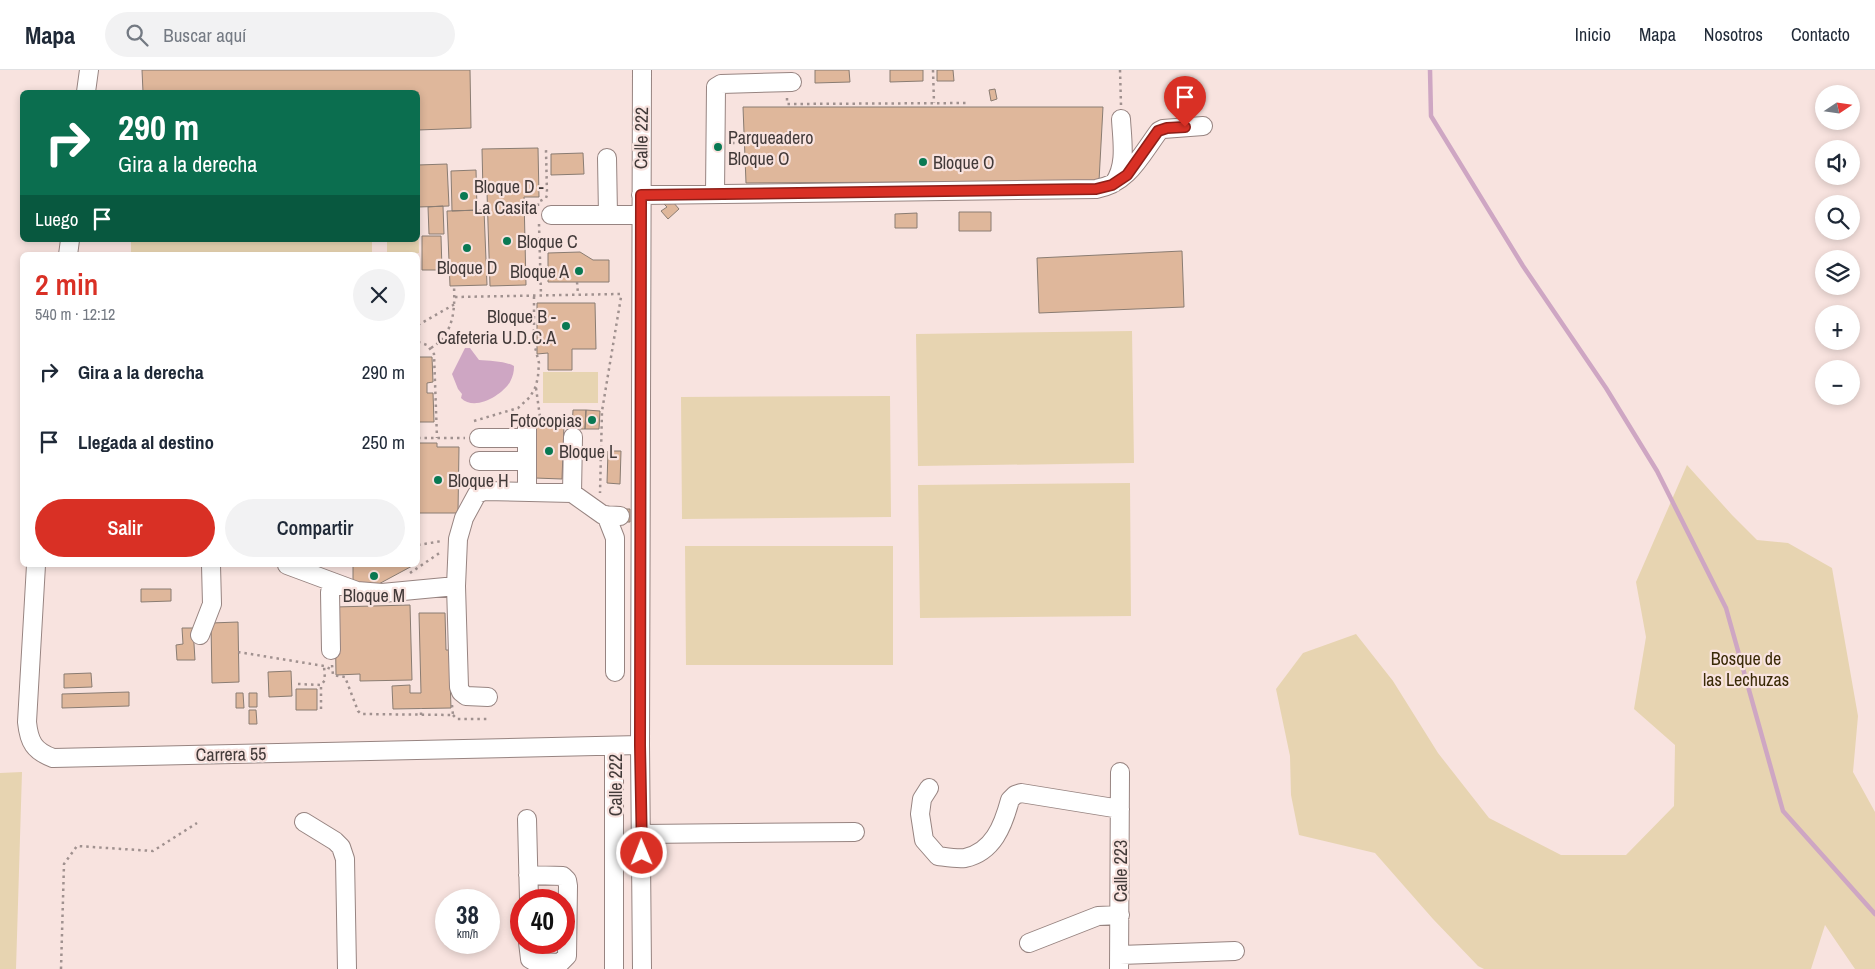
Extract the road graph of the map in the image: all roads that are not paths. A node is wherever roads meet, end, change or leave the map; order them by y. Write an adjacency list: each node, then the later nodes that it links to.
1 (89, 70): 4 (street)
2 (642, 70): 10 (street, Calle 222)
3 (789, 82): 9 (street)
4 (86, 90)
5 (1121, 119): 8 (street)
6 (1203, 126): 8 (street)
7 (607, 158): 13 (street)
8 (1112, 185): 9 (street)
9 (715, 194): 10 (street)
10 (641, 195): 12 (street, Calle 222)
11 (551, 215): 13 (street)
12 (641, 215): 13 (street); 20 (street, Calle 222)
13 (608, 216)
14 (468, 433): 17 (street)
15 (573, 437): 19 (street)
16 (479, 461): 17 (street)
17 (527, 461): 18 (street)
18 (527, 492): 19 (street); 25 (street)
19 (572, 493): 20 (street)
20 (619, 515): 28 (street); 30 (street, Calle 222)
21 (36, 567): 31 (street, Carrera 55)
22 (211, 567): 26 (street)
23 (293, 567): 24 (street)
24 (336, 584): 25 (street); 27 (street)
25 (456, 586): 29 (street)
26 (200, 635)
27 (331, 650)
28 (615, 672)
29 (488, 697)
30 (640, 745): 31 (street, Calle 222); 38 (street, Calle 222)
31 (614, 746): 49 (street, Calle 222)
32 (1120, 772): 34 (street, Calle 223)
33 (929, 788): 34 (street)
34 (1120, 809): 42 (street, Calle 223)
35 (527, 819): 39 (street)
36 (304, 822): 48 (street)
37 (855, 832): 38 (street)
38 (642, 834): 50 (street, Calle 222)
39 (528, 874): 40 (street); 41 (street)
40 (528, 889)
41 (568, 889)
42 (1120, 915): 43 (street); 47 (street, Calle 223)
43 (1029, 944)
44 (1235, 951): 47 (street)
45 (529, 954): 46 (street)
46 (568, 954)
47 (1120, 962)
48 (347, 969)
49 (614, 969)
50 (642, 969)

